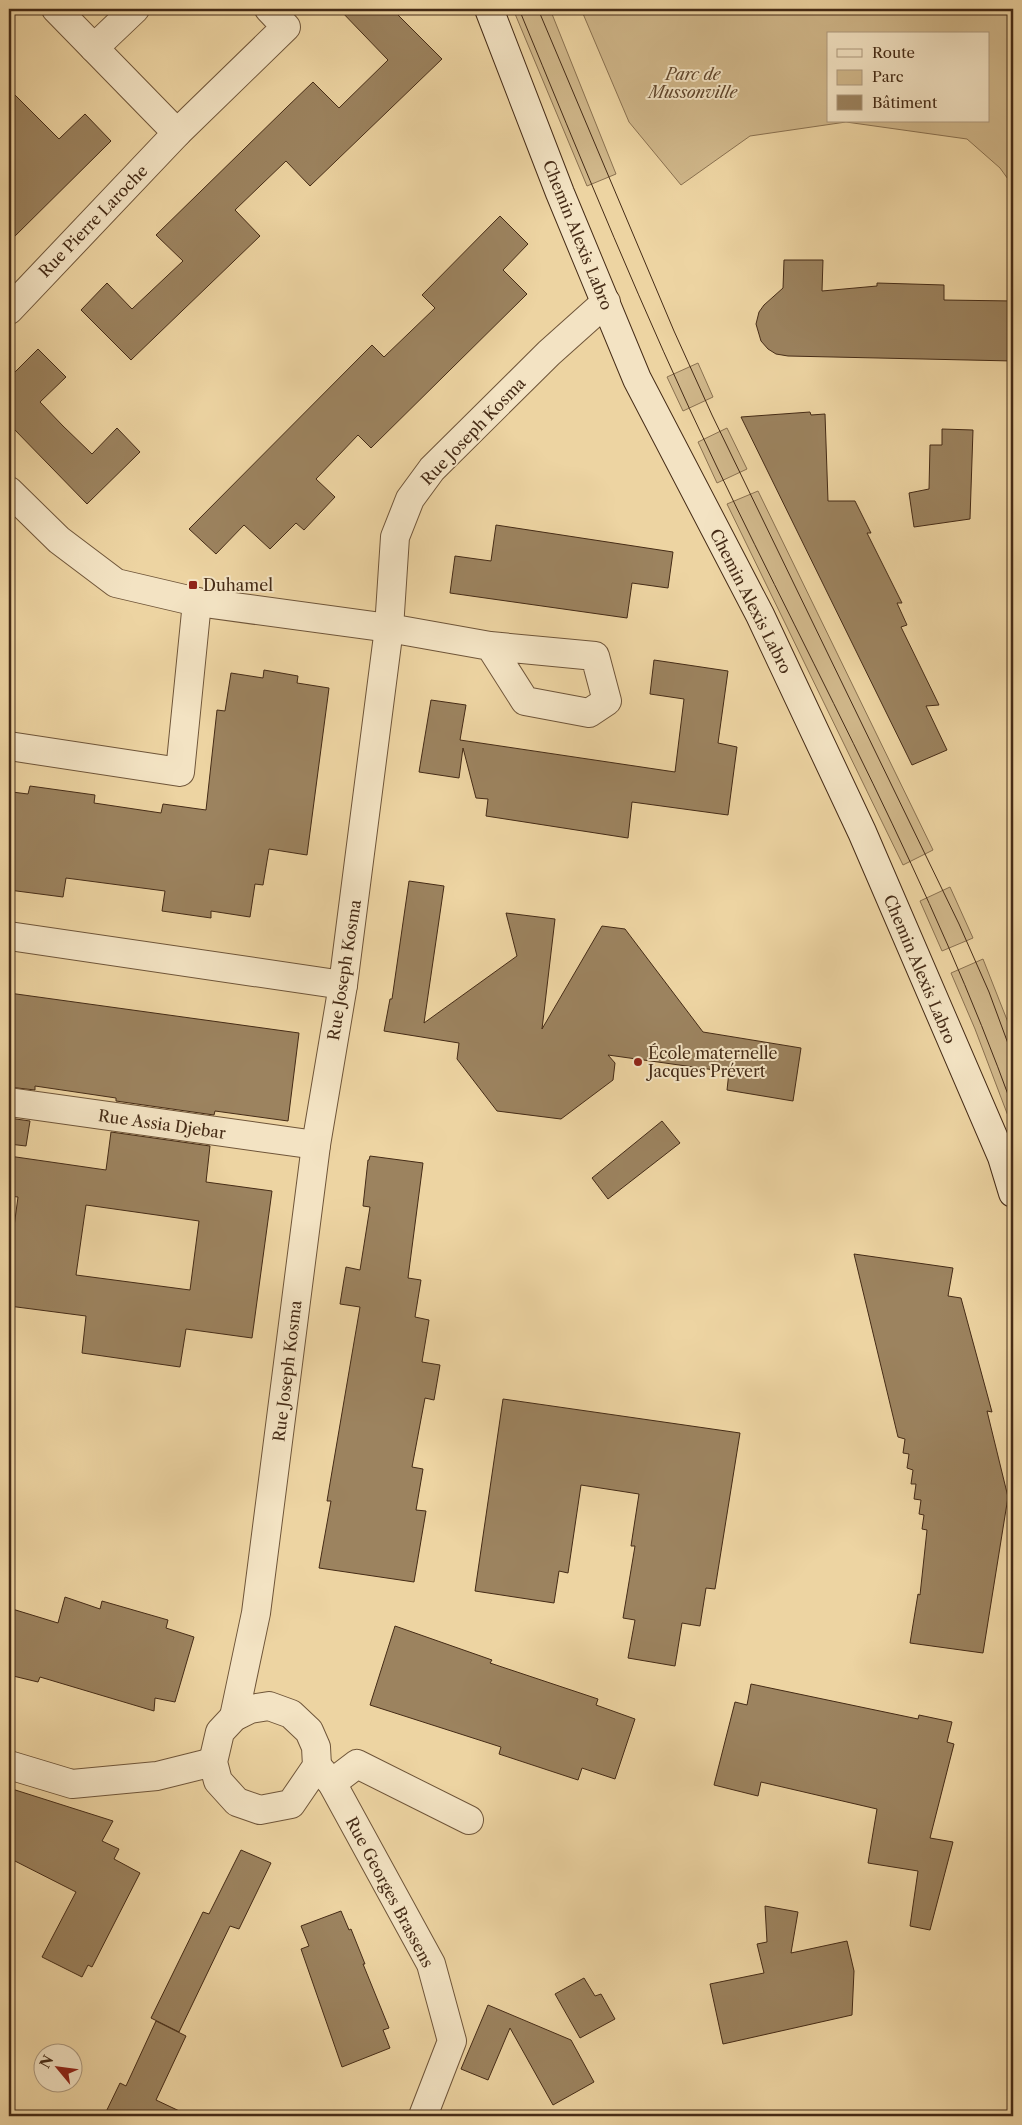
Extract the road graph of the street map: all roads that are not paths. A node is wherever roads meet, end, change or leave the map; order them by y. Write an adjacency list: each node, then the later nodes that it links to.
1 (56, 9): 5 (street)
2 (135, 9): 5 (street)
3 (269, 9): 6 (street, Rue Pierre Laroche)
4 (489, 9): 7 (street, Chemin Alexis Labro)
5 (94, 48): 6 (street)
6 (177, 133): 8 (street, Rue Pierre Laroche)
7 (606, 302): 11 (street, Rue Joseph Kosma); 18 (street, Chemin Alexis Labro)
8 (9, 310)
9 (9, 491): 10 (street)
10 (196, 602): 11 (street); 13 (street)
11 (389, 628): 12 (street); 15 (street, Rue Joseph Kosma)
12 (490, 646)
13 (9, 746)
14 (9, 936): 15 (street)
15 (343, 985): 17 (street, Rue Joseph Kosma)
16 (9, 1102): 17 (street, Rue Assia Djebar)
17 (316, 1145): 19 (street, Rue Joseph Kosma)
18 (1013, 1193)
19 (234, 1717): 20 (street); 22 (street)
20 (213, 1762): 21 (street); 22 (street)
21 (9, 1765)
22 (325, 1775): 23 (street); 24 (street, Rue Georges Brassens)
23 (469, 1820)
24 (423, 2116)

